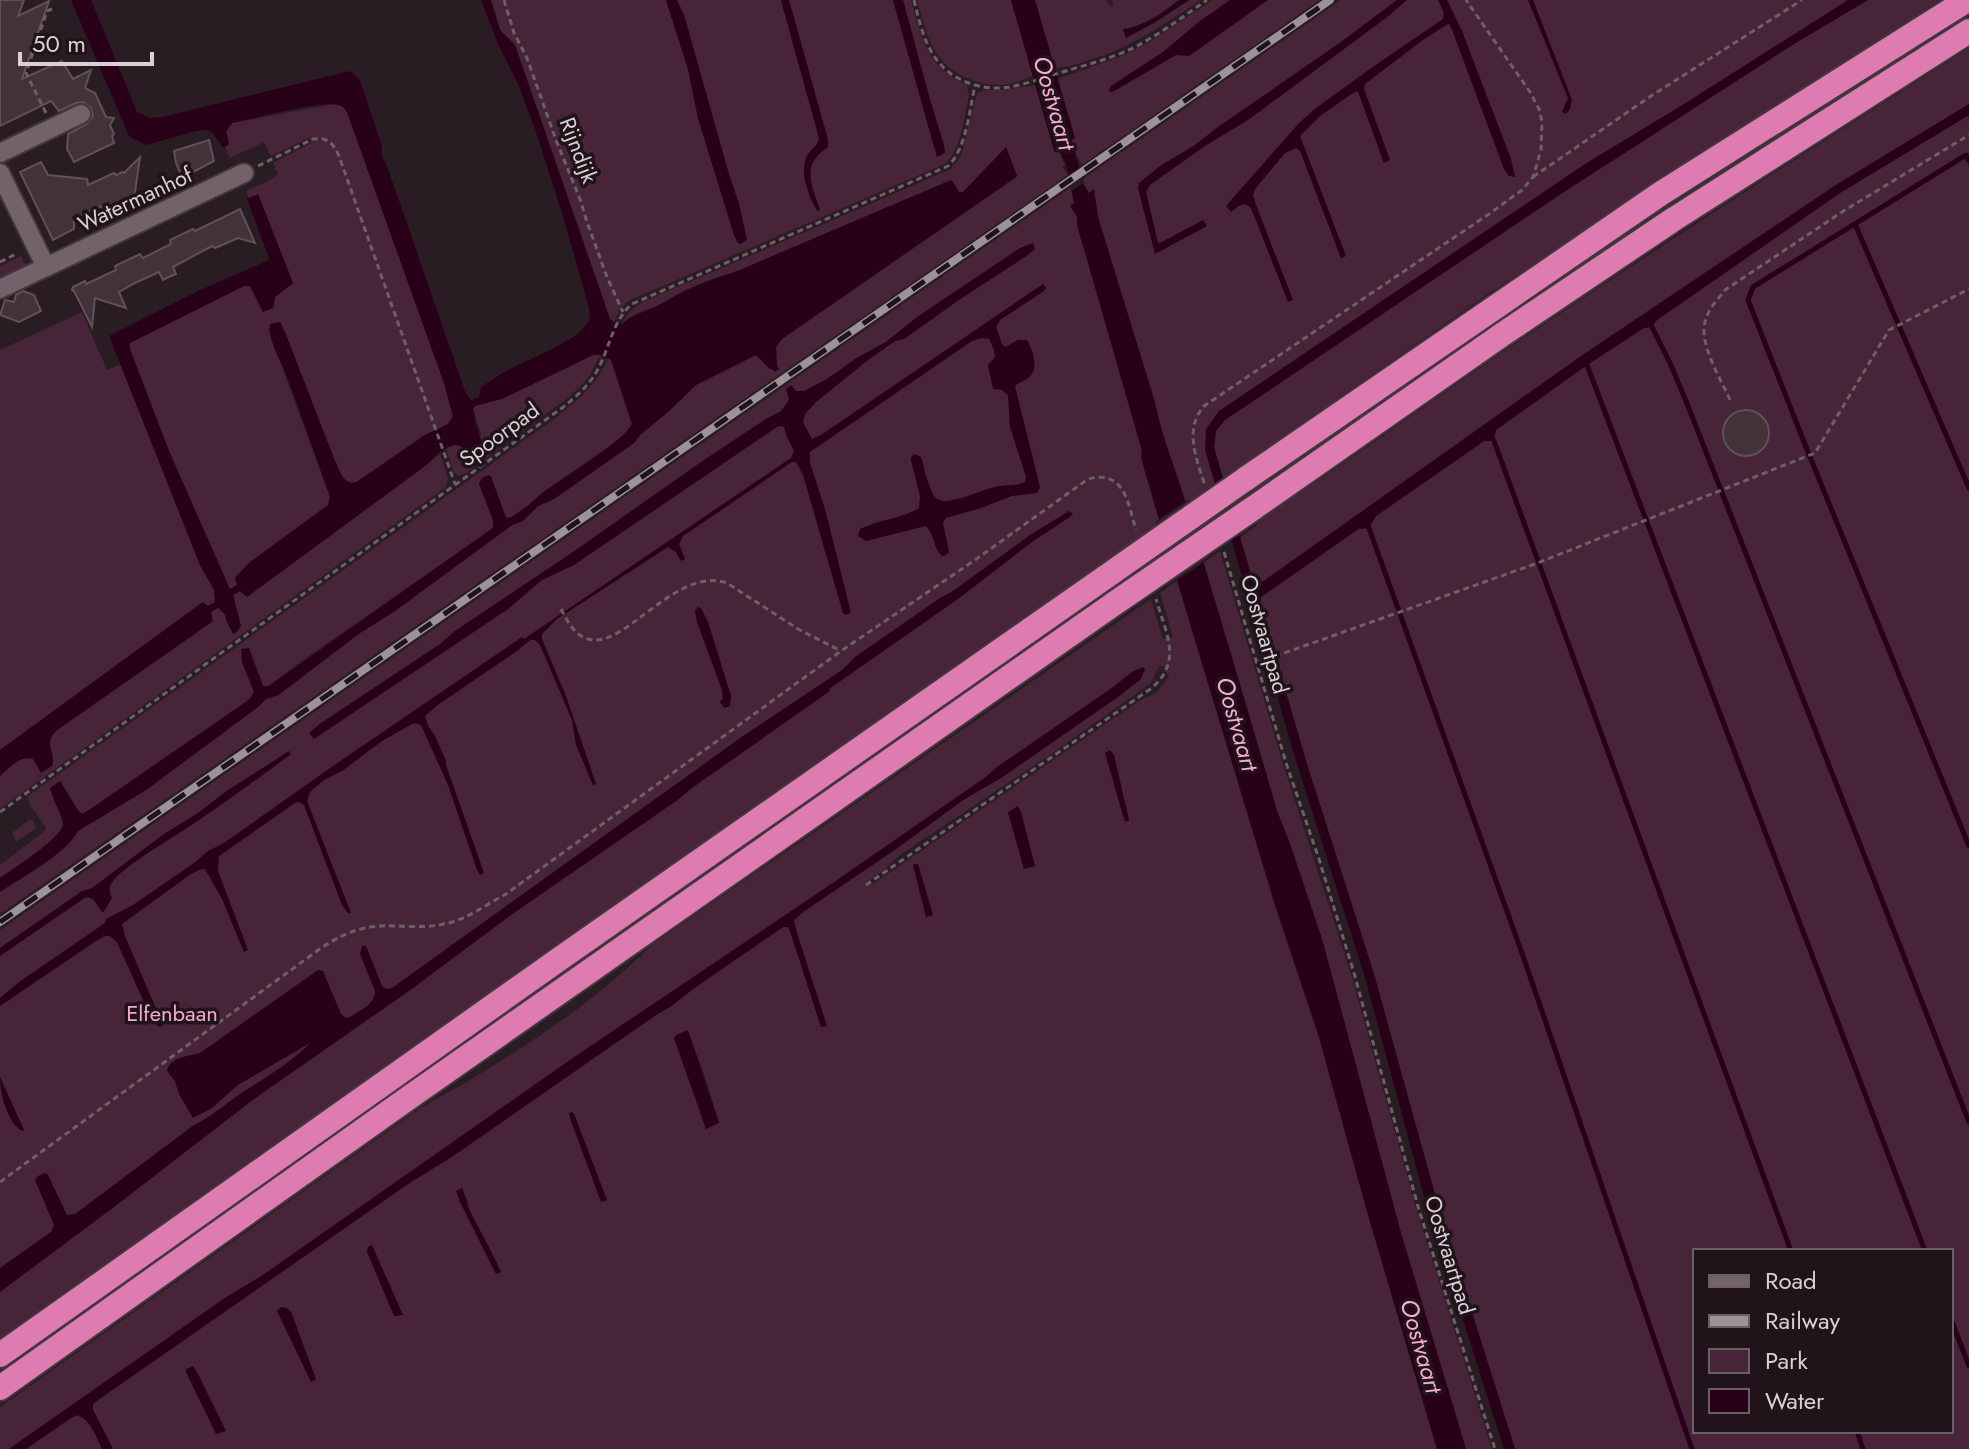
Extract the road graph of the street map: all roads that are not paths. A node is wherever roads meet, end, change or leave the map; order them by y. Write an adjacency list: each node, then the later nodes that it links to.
1 (1967, 0): 9 (highway, bridge)
2 (1969, 31): 10 (highway, bridge)
3 (81, 114): 4 (street)
4 (0, 153)
5 (0, 173): 7 (street)
6 (244, 173): 7 (street, Watermanhof)
7 (46, 267): 8 (street, Watermanhof)
8 (0, 289)
9 (0, 1355)
10 (0, 1388)

